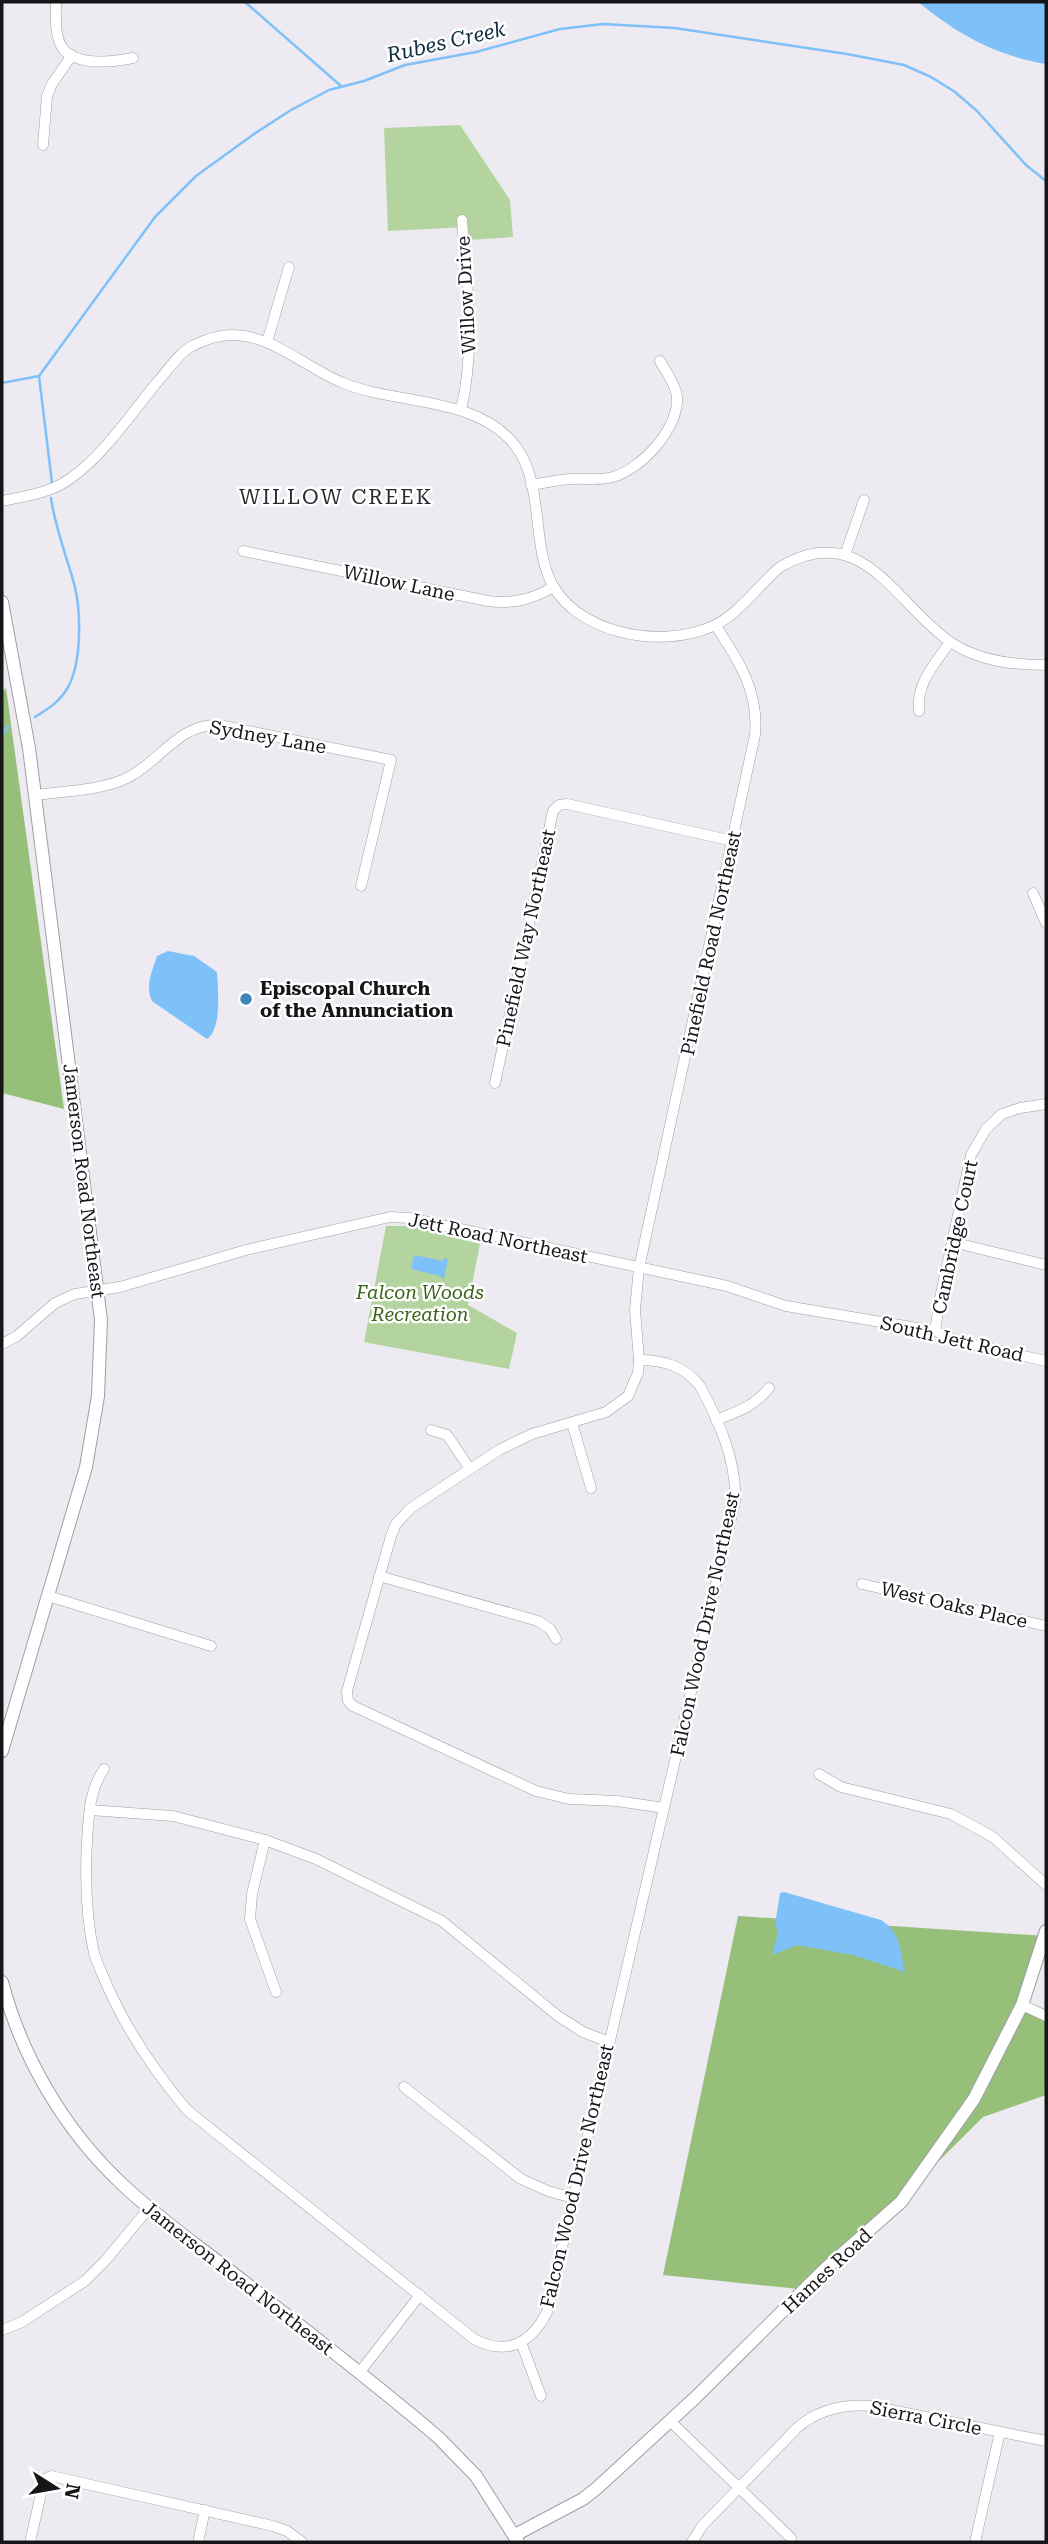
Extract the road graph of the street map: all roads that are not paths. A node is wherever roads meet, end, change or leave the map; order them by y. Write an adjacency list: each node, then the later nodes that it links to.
1 (56, 2): 2 (street)
2 (72, 55): 3 (street); 4 (street)
3 (133, 58)
4 (43, 145)
5 (463, 220): 9 (street, Willow Drive)
6 (289, 267): 7 (street)
7 (267, 342): 9 (street); 12 (street)
8 (660, 362): 10 (street)
9 (461, 410): 10 (street)
10 (531, 485): 15 (street)
11 (864, 500): 14 (street)
12 (2, 501)
13 (243, 551): 15 (street, Willow Lane)
14 (845, 555): 17 (street); 19 (street)
15 (553, 587): 17 (street)
16 (2, 602): 18 (street, Jamerson Road Northeast)
17 (716, 626): 23 (street, Pinefield Road Northeast)
18 (4, 629): 22 (street, Jamerson Road Northeast)
19 (950, 642): 20 (street); 21 (street)
20 (1046, 664)
21 (919, 711)
22 (35, 795): 24 (street, Sydney Lane); 32 (street, Jamerson Road Northeast)
23 (733, 841): 27 (street, Pinefield Way Northeast); 31 (street, Pinefield Road Northeast)
24 (361, 886)
25 (1035, 897): 26 (street)
26 (1046, 923)
27 (495, 1083)
28 (1046, 1104): 29 (street, Cambridge Court)
29 (952, 1242): 30 (street); 34 (street, Cambridge Court)
30 (1046, 1265)
31 (639, 1268): 32 (street, Jett Road Northeast); 33 (street, Jett Road Northeast); 36 (street, Pinefield Road Northeast)
32 (99, 1289): 35 (street, Jett Road Northeast); 46 (street, Jamerson Road Northeast)
33 (858, 1318): 34 (street, South Jett Road)
34 (935, 1331): 37 (street, South Jett Road)
35 (2, 1344)
36 (639, 1360): 39 (street, Falcon Wood Drive Northeast); 40 (street)
37 (1046, 1361)
38 (769, 1388): 39 (street)
39 (716, 1420): 53 (street, Falcon Wood Drive Northeast)
40 (572, 1423): 42 (street); 43 (street)
41 (431, 1430): 42 (street)
42 (470, 1469): 44 (street)
43 (591, 1488)
44 (380, 1576): 48 (street); 53 (street)
45 (862, 1584): 47 (street, West Oaks Place)
46 (48, 1595): 49 (street); 50 (street, Jamerson Road Northeast)
47 (1046, 1626)
48 (556, 1639)
49 (211, 1646)
50 (2, 1751)
51 (104, 1769): 54 (street)
52 (819, 1774): 56 (street)
53 (664, 1808): 62 (street, Falcon Wood Drive Northeast)
54 (90, 1810): 55 (street); 66 (street)
55 (265, 1840): 59 (street); 62 (street)
56 (1046, 1885)
57 (1046, 1931): 60 (street, Hames Road)
58 (2, 1982): 65 (street, Jamerson Road Northeast)
59 (276, 1992)
60 (1022, 2005): 61 (street); 71 (street, Hames Road)
61 (1046, 2016)
62 (609, 2042): 64 (street, Falcon Wood Drive Northeast)
63 (404, 2087): 64 (street)
64 (573, 2198): 68 (street, Falcon Wood Drive Northeast)
65 (149, 2208): 67 (street); 69 (street, Jamerson Road Northeast)
66 (420, 2295): 68 (street); 69 (street)
67 (2, 2330)
68 (521, 2342): 70 (street)
69 (359, 2373): 77 (street, Jamerson Road Northeast)
70 (541, 2396)
71 (670, 2421): 74 (street); 77 (street, Hames Road)
72 (1000, 2432): 73 (street, Sierra Circle); 74 (street, Sierra Circle); 82 (street)
73 (1046, 2441)
74 (739, 2487): 76 (street); 81 (street, Sierra Circle)
75 (205, 2510): 78 (street); 79 (street); 80 (street)
76 (791, 2538)
77 (516, 2539)
78 (30, 2542)
79 (198, 2542)
80 (302, 2542)
81 (692, 2542)
82 (975, 2542)

